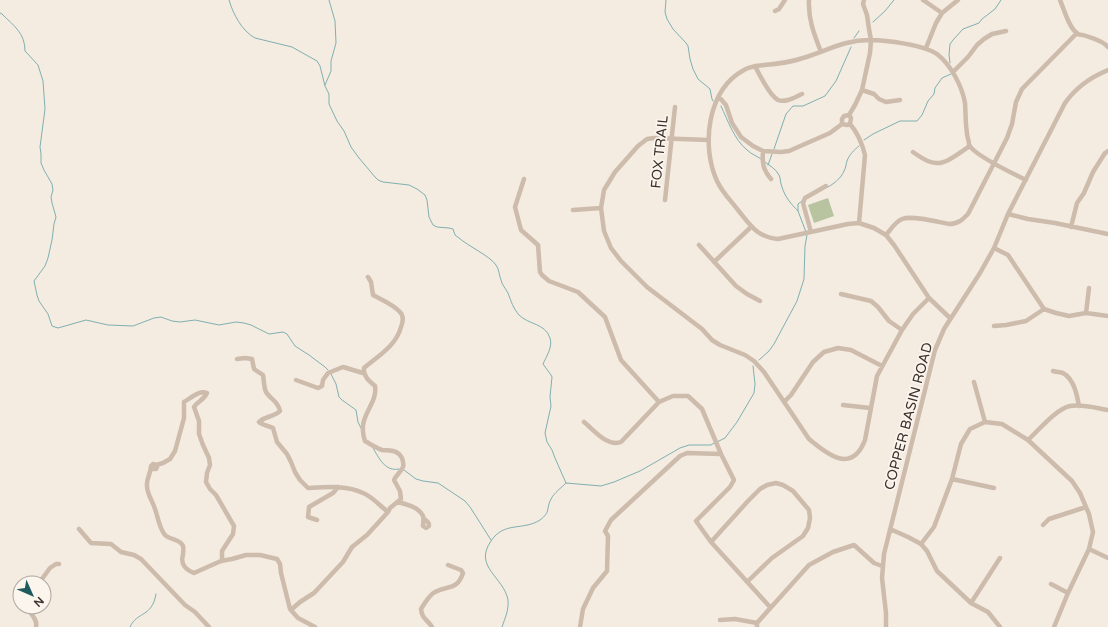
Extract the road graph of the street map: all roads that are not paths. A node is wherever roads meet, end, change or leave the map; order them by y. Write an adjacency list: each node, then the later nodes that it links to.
1 (785, 0): 7 (street)
2 (809, 0): 14 (street)
3 (864, 0): 11 (street)
4 (923, 0): 8 (street)
5 (958, 0): 8 (street)
6 (1060, 0): 10 (street)
7 (775, 11)
8 (942, 13): 13 (street)
9 (1006, 31): 17 (street)
10 (1077, 33): 12 (street); 32 (street)
11 (871, 40): 13 (street); 14 (street); 18 (street)
12 (1108, 47)
13 (926, 48): 17 (street)
14 (821, 52): 15 (street)
15 (755, 66): 19 (street); 20 (street)
16 (1108, 70): 35 (street, COPPER BASIN ROAD)
17 (953, 72): 28 (street)
18 (862, 90): 21 (street); 23 (street)
19 (802, 94)
20 (719, 96): 27 (street); 29 (street)
21 (900, 100)
22 (675, 107): 26 (street, FOX TRAIL)
23 (849, 115): 24 (street); 25 (street)
24 (842, 124): 25 (street); 29 (street)
25 (850, 124): 41 (street)
26 (672, 138): 27 (street); 37 (street, FOX TRAIL); 38 (street)
27 (708, 140): 42 (street)
28 (970, 146): 31 (street); 32 (street)
29 (763, 151): 34 (street)
30 (1108, 151): 43 (street)
31 (912, 152)
32 (994, 163): 35 (street); 46 (street)
33 (524, 179): 67 (street)
34 (771, 179)
35 (1026, 180): 40 (street, COPPER BASIN ROAD)
36 (826, 186): 44 (street)
37 (665, 200)
38 (601, 208): 39 (street); 68 (street)
39 (573, 210)
40 (1008, 214): 43 (street); 48 (street, COPPER BASIN ROAD)
41 (859, 223): 44 (street); 46 (street)
42 (751, 227): 44 (street); 49 (street)
43 (1071, 227): 45 (street)
44 (810, 232)
45 (1108, 234)
46 (886, 235): 53 (street)
47 (699, 245): 49 (street)
48 (994, 248): 55 (street); 58 (street, COPPER BASIN ROAD)
49 (714, 262): 54 (street)
50 (368, 278): 64 (street)
51 (1089, 288): 56 (street)
52 (841, 294): 60 (street)
53 (930, 298): 58 (street); 60 (street)
54 (760, 301)
55 (1044, 309): 56 (street); 59 (street)
56 (1086, 313): 57 (street)
57 (1108, 316)
58 (950, 318): 87 (street, COPPER BASIN ROAD)
59 (994, 326)
60 (902, 330): 62 (street)
61 (237, 359): 78 (street)
62 (882, 366): 68 (street); 71 (street)
63 (1053, 371): 70 (street)
64 (363, 372): 65 (street); 80 (street)
65 (296, 380)
66 (974, 382): 74 (street)
67 (659, 402): 73 (street); 76 (street)
68 (784, 402): 71 (street)
69 (843, 405): 71 (street)
70 (1079, 406): 72 (street); 75 (street)
71 (870, 408)
72 (1108, 410)
73 (584, 422)
74 (985, 422): 75 (street); 77 (street)
75 (1028, 440): 81 (street)
76 (721, 454): 88 (street); 111 (street)
77 (952, 479): 79 (street); 89 (street)
78 (338, 487): 82 (street); 84 (street)
79 (994, 488)
80 (397, 502): 82 (street); 83 (street)
81 (1086, 507): 85 (street); 90 (street)
82 (388, 512): 103 (street)
83 (424, 519)
84 (317, 520)
85 (1043, 525)
86 (78, 530): 108 (street)
87 (890, 530): 89 (street); 96 (street, COPPER BASIN ROAD)
88 (711, 542): 98 (street); 98 (street)
89 (921, 544): 101 (street)
90 (1089, 550): 92 (street); 100 (street)
91 (1000, 558): 101 (street)
92 (1108, 558)
93 (222, 560): 93 (street); 103 (street)
94 (59, 564): 97 (street)
95 (448, 565): 110 (street)
96 (882, 566): 102 (street); 112 (street, COPPER BASIN ROAD)
97 (45, 575)
98 (747, 582): 102 (street)
99 (1051, 584): 100 (street)
100 (1068, 592): 114 (street)
101 (971, 603): 113 (street)
102 (770, 608): 106 (street)
103 (291, 609): 109 (street)
104 (32, 615): 107 (street)
105 (720, 620): 106 (street)
106 (757, 625)
107 (36, 627)
108 (209, 627)
109 (315, 627)
110 (432, 627)
111 (580, 627)
112 (886, 627)
113 (1000, 627)
114 (1054, 627)

